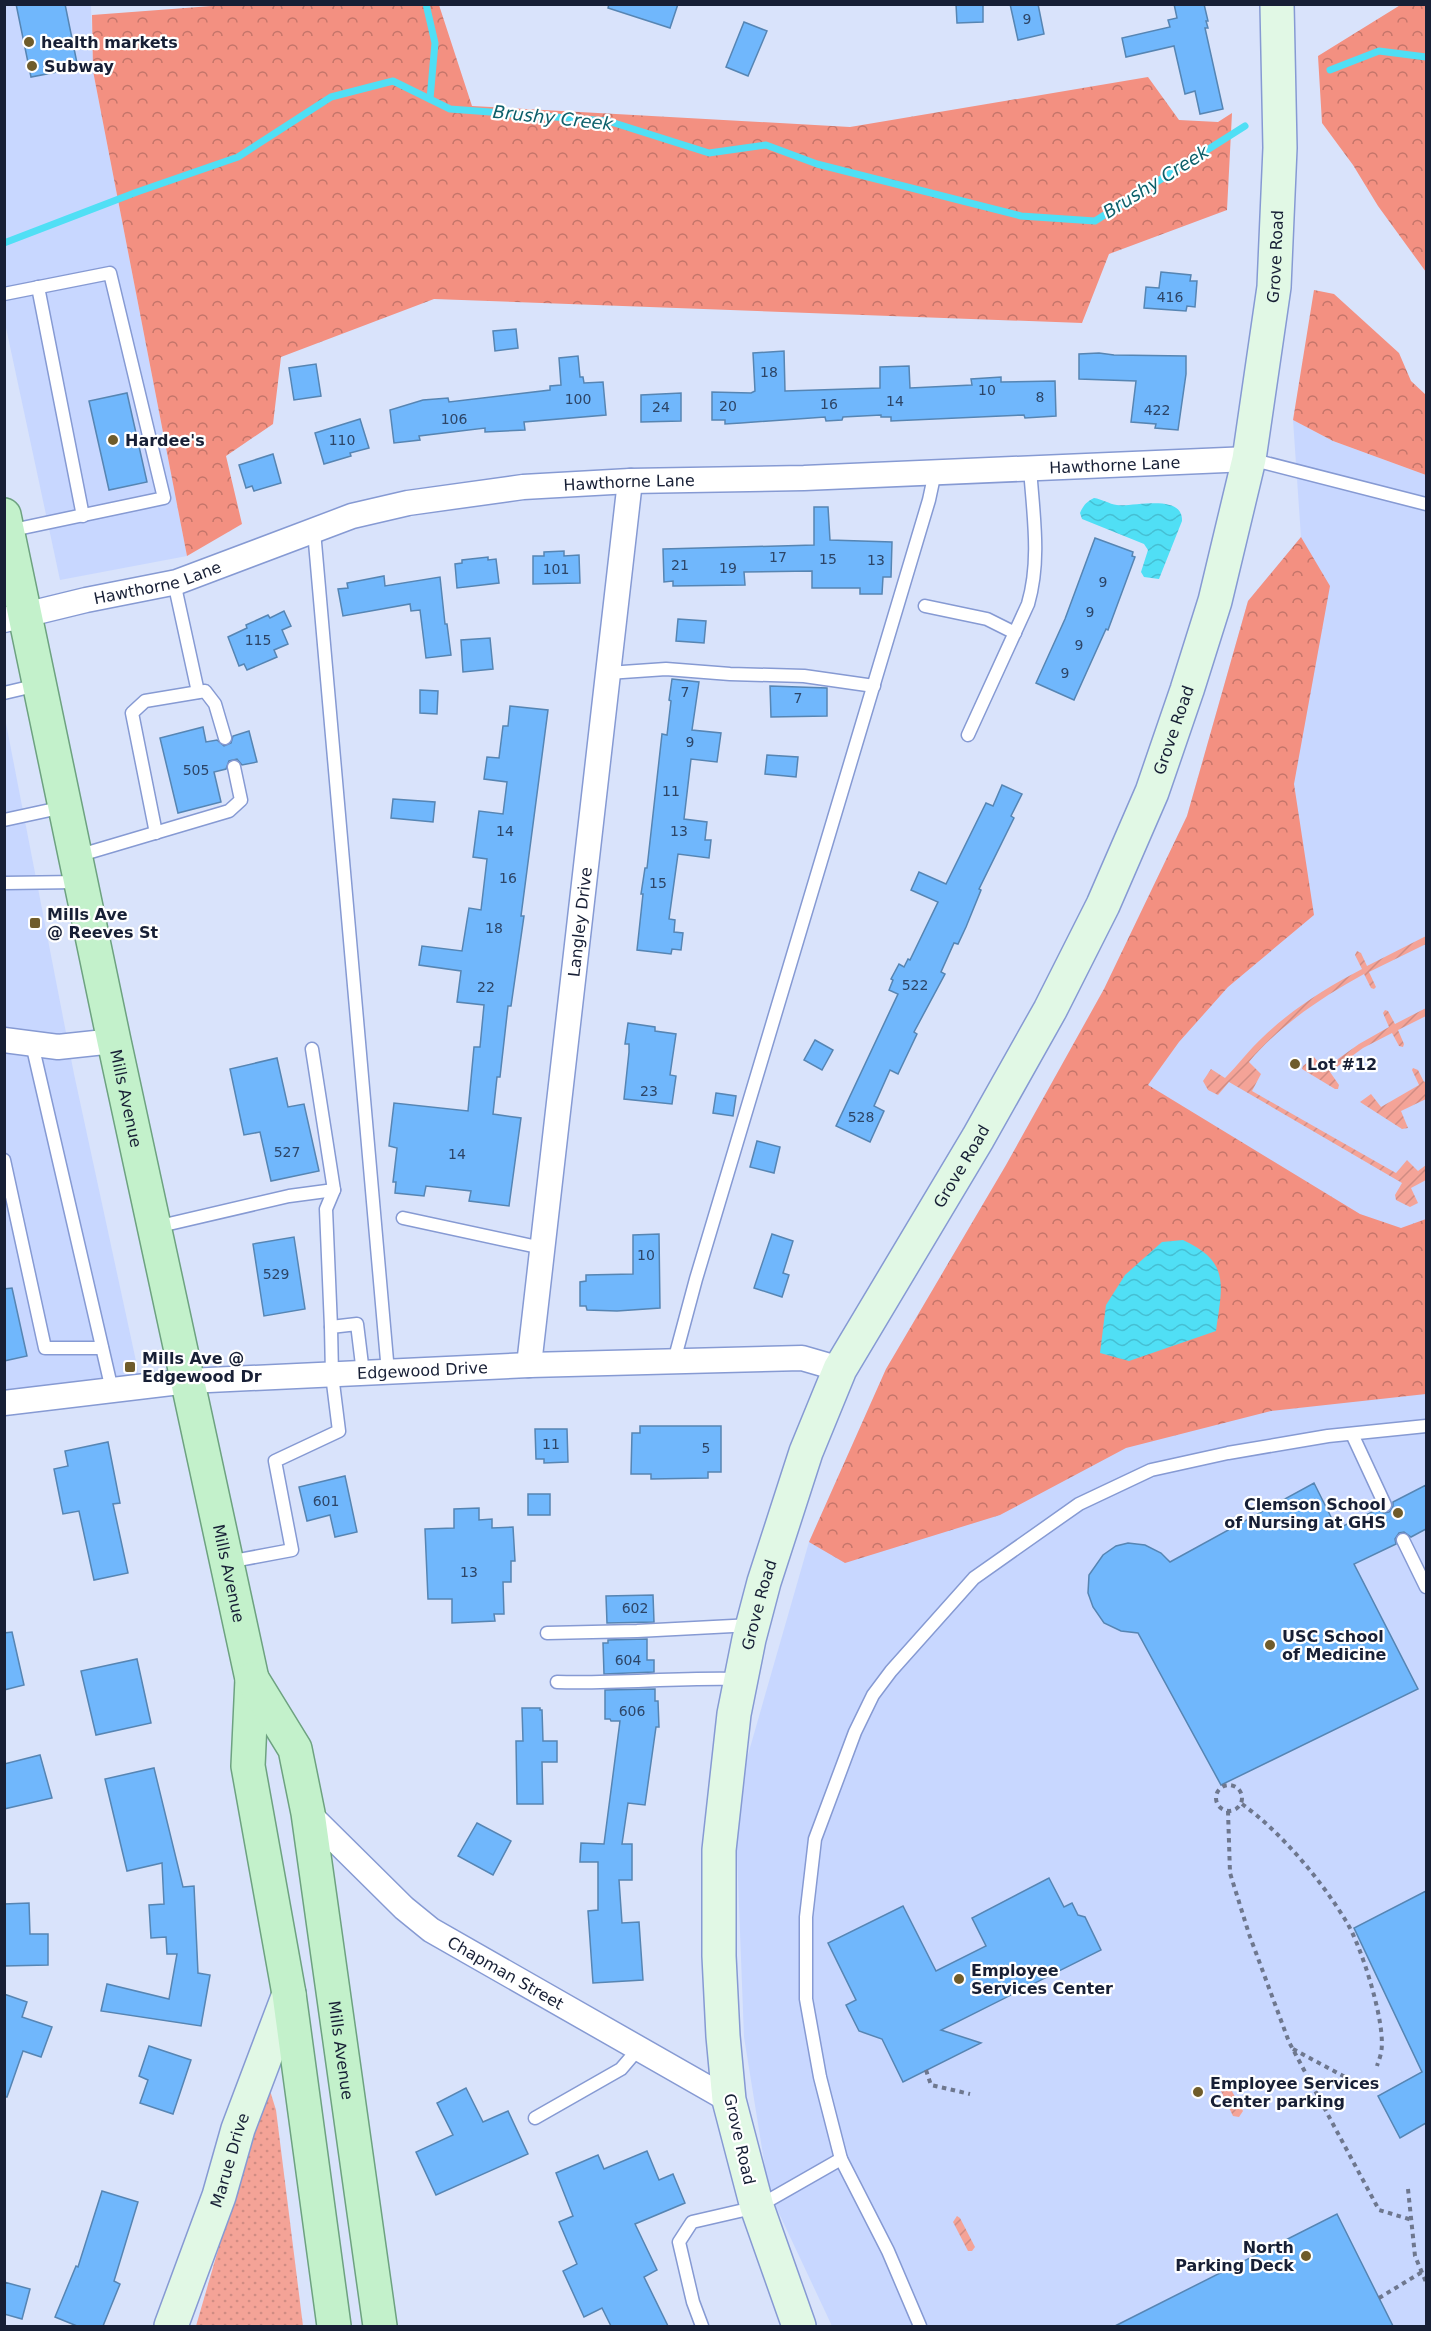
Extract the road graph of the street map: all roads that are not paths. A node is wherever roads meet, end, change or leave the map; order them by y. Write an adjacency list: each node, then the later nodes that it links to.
1 (1277, 4): 4 (main road, Grove Road)
2 (38, 287): 3 (lane); 9 (lane); 9 (lane)
3 (4, 294)
4 (1249, 459): 5 (street, Hawthorne Lane); 8 (lane); 42 (main road, Grove Road)
5 (1030, 468): 6 (street, Hawthorne Lane); 15 (lane)
6 (935, 472): 7 (street, Hawthorne Lane); 18 (lane)
7 (630, 481): 11 (street, Hawthorne Lane); 16 (street, Langley Drive)
8 (1426, 504)
9 (83, 516): 10 (lane)
10 (6, 523): 14 (main road, Mills Avenue)
11 (314, 531): 12 (street, Hawthorne Lane); 43 (lane)
12 (174, 582): 14 (street, Hawthorne Lane); 19 (lane)
13 (925, 606): 15 (lane)
14 (15, 618): 17 (main road, Mills Avenue)
15 (1015, 633): 21 (lane)
16 (608, 672): 18 (lane); 37 (street, Langley Drive)
17 (40, 684): 20 (lane); 24 (main road, Mills Avenue)
18 (874, 686): 40 (lane)
19 (198, 692): 22 (lane); 26 (lane)
20 (4, 693)
21 (968, 735)
22 (225, 738)
23 (234, 767): 26 (lane)
24 (66, 806): 25 (lane); 27 (main road, Mills Avenue)
25 (4, 820)
26 (156, 833): 27 (lane)
27 (79, 869): 28 (lane); 30 (main road, Mills Avenue)
28 (4, 883)
29 (4, 1040): 31 (street)
30 (114, 1041): 31 (street); 36 (main road, Mills Avenue)
31 (32, 1044): 39 (lane)
32 (312, 1049): 34 (lane)
33 (4, 1160): 39 (lane)
34 (334, 1190): 36 (lane); 38 (lane)
35 (403, 1218): 37 (lane)
36 (156, 1227): 46 (main road, Mills Avenue)
37 (542, 1248): 41 (street, Langley Drive)
38 (332, 1327): 44 (lane); 45 (lane)
39 (102, 1348): 47 (lane)
40 (674, 1361): 41 (street, Edgewood Drive); 42 (street, Edgewood Drive)
41 (529, 1365): 43 (street, Edgewood Drive)
42 (840, 1370): 55 (main road, Grove Road)
43 (388, 1372): 44 (street, Edgewood Drive)
44 (363, 1373): 45 (street, Edgewood Drive)
45 (332, 1375): 46 (street, Edgewood Drive); 53 (lane)
46 (188, 1381): 47 (street, Edgewood Drive); 53 (main road, Mills Avenue)
47 (112, 1390): 48 (street, Edgewood Drive)
48 (4, 1403)
49 (1426, 1425): 50 (lane)
50 (1352, 1434): 51 (lane); 65 (lane)
51 (1385, 1505)
52 (1403, 1540): 54 (lane)
53 (226, 1563): 57 (main road, Mills Avenue)
54 (1426, 1587)
55 (753, 1625): 56 (lane); 58 (main road, Grove Road)
56 (547, 1633)
57 (252, 1679): 60 (main road, Mills Avenue); 61 (main road, Mills Avenue)
58 (741, 1679): 59 (lane); 63 (main road, Grove Road)
59 (557, 1682)
60 (308, 1813): 62 (street, Chapman Street); 69 (main road, Mills Avenue)
61 (289, 1994): 67 (main road, Marue Drive); 68 (main road, Mills Avenue)
62 (639, 2048): 63 (street, Chapman Street); 64 (lane)
63 (729, 2100): 66 (main road, Grove Road)
64 (535, 2118)
65 (841, 2159): 66 (lane); 72 (lane)
66 (757, 2207): 70 (lane); 71 (main road, Grove Road)
67 (171, 2326)
68 (334, 2326)
69 (380, 2326)
70 (702, 2326)
71 (798, 2326)
72 (920, 2326)

